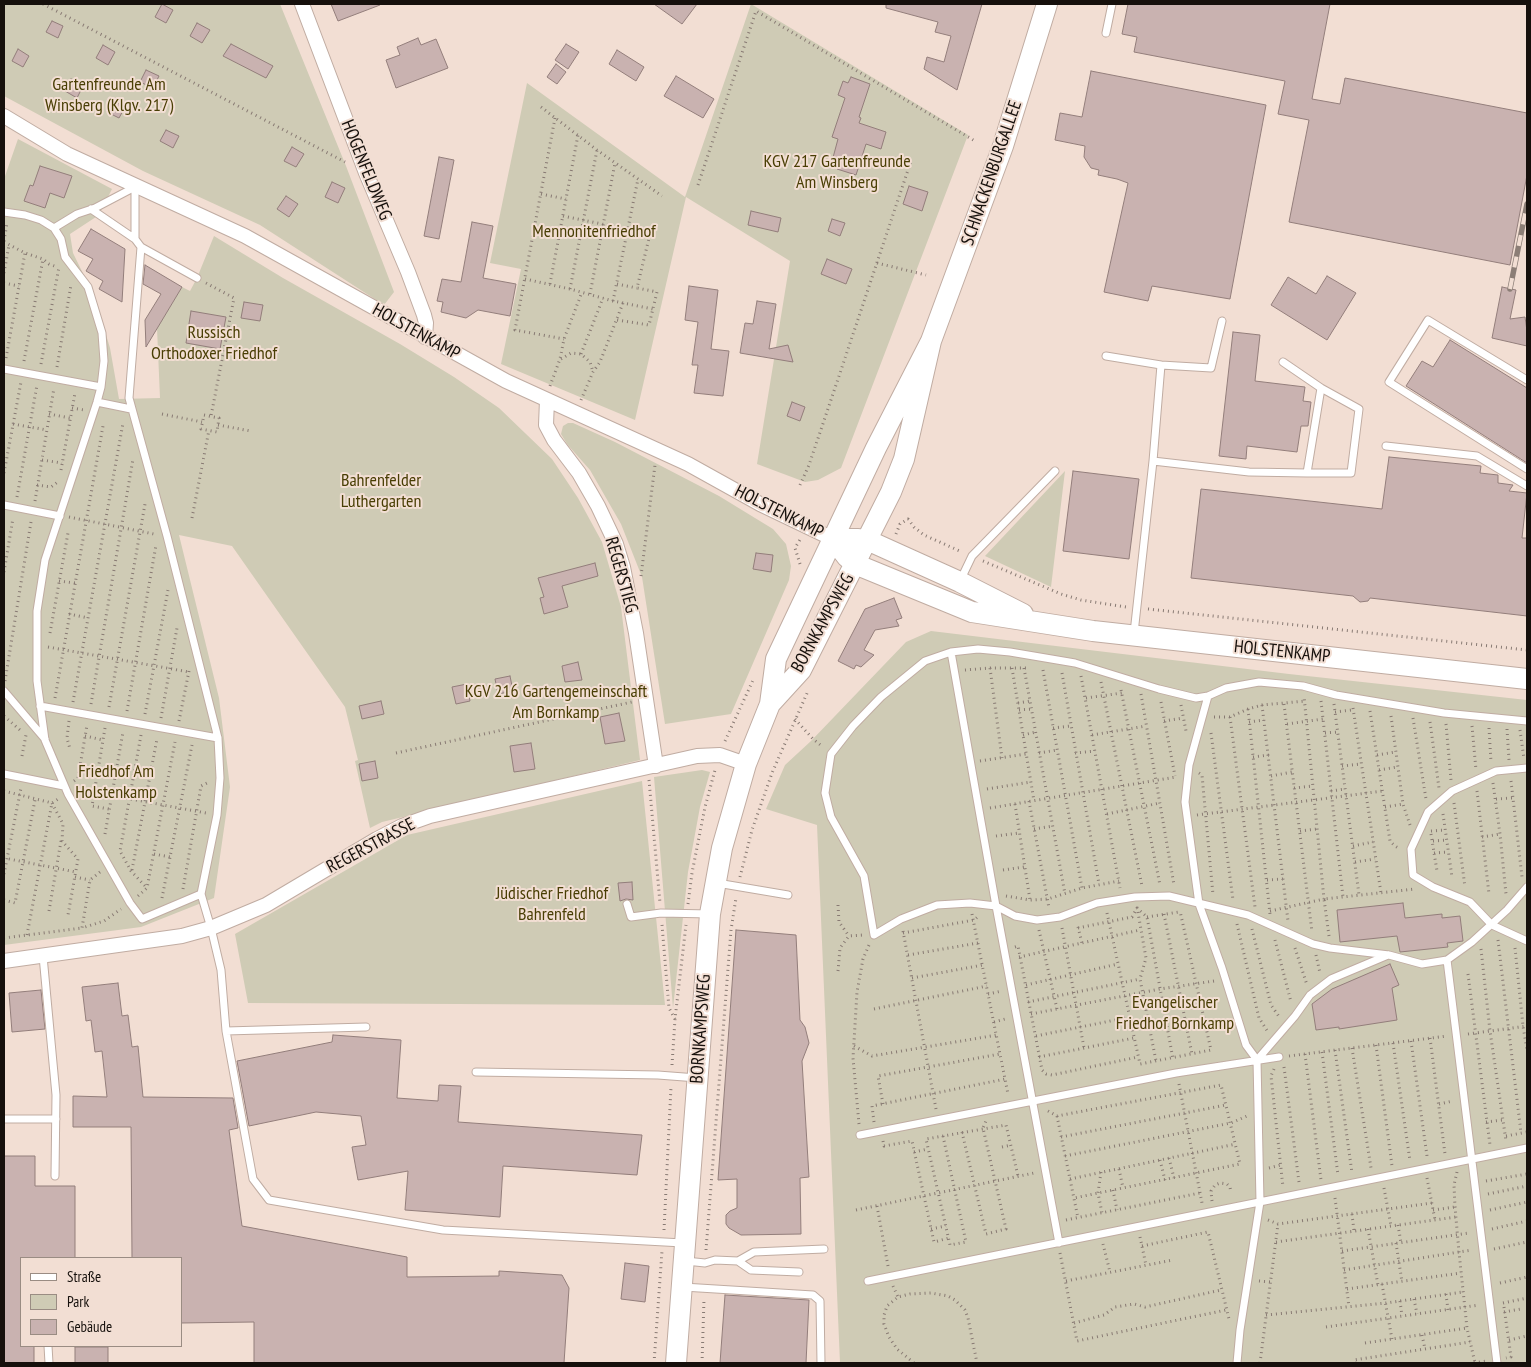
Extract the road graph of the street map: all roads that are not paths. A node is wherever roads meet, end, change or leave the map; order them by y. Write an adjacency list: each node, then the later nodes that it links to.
1 (302, 4): 14 (street, HOGENFELDWEG)
2 (1047, 4): 15 (main road, SCHNACKENBURGALLEE)
3 (1112, 4): 4 (lane)
4 (1106, 33)
5 (4, 116): 6 (street, HOLSTENKAMP)
6 (135, 187): 7 (lane); 10 (lane); 14 (street, HOLSTENKAMP)
7 (91, 209): 9 (lane); 10 (lane)
8 (6, 212): 9 (lane)
9 (54, 228): 21 (lane)
10 (135, 239): 11 (lane)
11 (141, 247): 12 (lane); 25 (lane)
12 (197, 278)
13 (1222, 321): 18 (lane)
14 (425, 337): 23 (street, HOLSTENKAMP)
15 (931, 341): 34 (main road, SCHNACKENBURGALLEE); 35 (main road, SCHNACKENBURGALLEE)
16 (1106, 356): 18 (lane)
17 (1282, 362): 22 (lane)
18 (1161, 365): 27 (lane)
19 (4, 369): 21 (lane)
20 (1527, 380): 28 (lane)
21 (101, 387): 24 (lane)
22 (1321, 388): 30 (lane); 30 (lane)
23 (547, 394): 34 (street, HOLSTENKAMP); 50 (street, REGERSTIEG)
24 (97, 402): 25 (lane); 33 (lane)
25 (128, 408): 47 (lane)
26 (1386, 446): 31 (lane)
27 (1153, 460): 30 (lane); 39 (lane)
28 (1527, 469)
29 (1055, 471): 37 (lane)
30 (1307, 473)
31 (1527, 486)
32 (4, 505): 33 (lane)
33 (60, 516): 45 (lane)
34 (833, 539): 35 (main road, HOLSTENKAMP); 36 (main road, HOLSTENKAMP); 44 (main road, BORNKAMPSWEG)
35 (867, 540): 36 (main road, BORNKAMPSWEG); 37 (main road, HOLSTENKAMP)
36 (855, 564): 38 (main road, HOLSTENKAMP); 44 (main road, BORNKAMPSWEG)
37 (960, 582): 38 (main road, HOLSTENKAMP)
38 (1038, 622): 39 (main road, HOLSTENKAMP)
39 (1134, 636): 41 (main road, HOLSTENKAMP)
40 (950, 652): 43 (lane); 60 (lane); 60 (lane)
41 (1527, 679)
42 (4, 691): 48 (lane)
43 (1208, 696): 46 (lane); 59 (lane)
44 (770, 704): 49 (main road, BORNKAMPSWEG)
45 (40, 706): 47 (lane); 48 (lane)
46 (1527, 721)
47 (218, 738): 56 (lane)
48 (45, 740): 53 (lane)
49 (746, 764): 50 (street, REGERSTRASSE); 54 (main road, BORNKAMPSWEG)
50 (656, 766): 63 (street, REGERSTRASSE)
51 (1526, 768): 62 (lane)
52 (4, 774): 53 (lane)
53 (64, 786): 56 (lane)
54 (715, 883): 57 (lane); 61 (main road, BORNKAMPSWEG)
55 (1527, 887): 62 (lane)
56 (201, 894): 63 (lane)
57 (788, 895)
58 (626, 904): 61 (lane)
59 (1199, 904): 60 (lane); 65 (lane); 72 (lane)
60 (996, 906): 75 (lane)
61 (710, 914): 74 (main road, BORNKAMPSWEG)
62 (1494, 926): 64 (lane); 67 (lane)
63 (211, 928): 66 (street, REGERSTRASSE); 70 (lane)
64 (1527, 941)
65 (1389, 955): 67 (lane); 72 (lane)
66 (43, 956): 68 (street, REGERSTRASSE); 77 (lane)
67 (1446, 960): 80 (lane)
68 (4, 961)
69 (366, 1027): 70 (lane)
70 (226, 1031): 85 (lane)
71 (1281, 1057): 72 (lane)
72 (1257, 1060): 75 (lane); 82 (lane)
73 (476, 1072): 74 (lane)
74 (697, 1078): 85 (main road, BORNKAMPSWEG)
75 (1032, 1101): 78 (lane); 83 (lane)
76 (4, 1119): 77 (lane)
77 (56, 1119): 81 (lane)
78 (860, 1134)
79 (1527, 1148): 80 (lane)
80 (1472, 1159): 82 (lane); 95 (lane)
81 (55, 1176)
82 (1260, 1202): 83 (lane); 94 (lane)
83 (1058, 1243): 88 (lane)
84 (824, 1249): 86 (lane)
85 (684, 1252): 86 (lane); 89 (main road, BORNKAMPSWEG)
86 (738, 1260): 87 (lane)
87 (799, 1272)
88 (868, 1281)
89 (681, 1286): 92 (main road, BORNKAMPSWEG); 93 (lane)
90 (48, 1347): 91 (lane)
91 (48, 1363)
92 (676, 1363)
93 (821, 1363)
94 (1238, 1363)
95 (1497, 1363)

